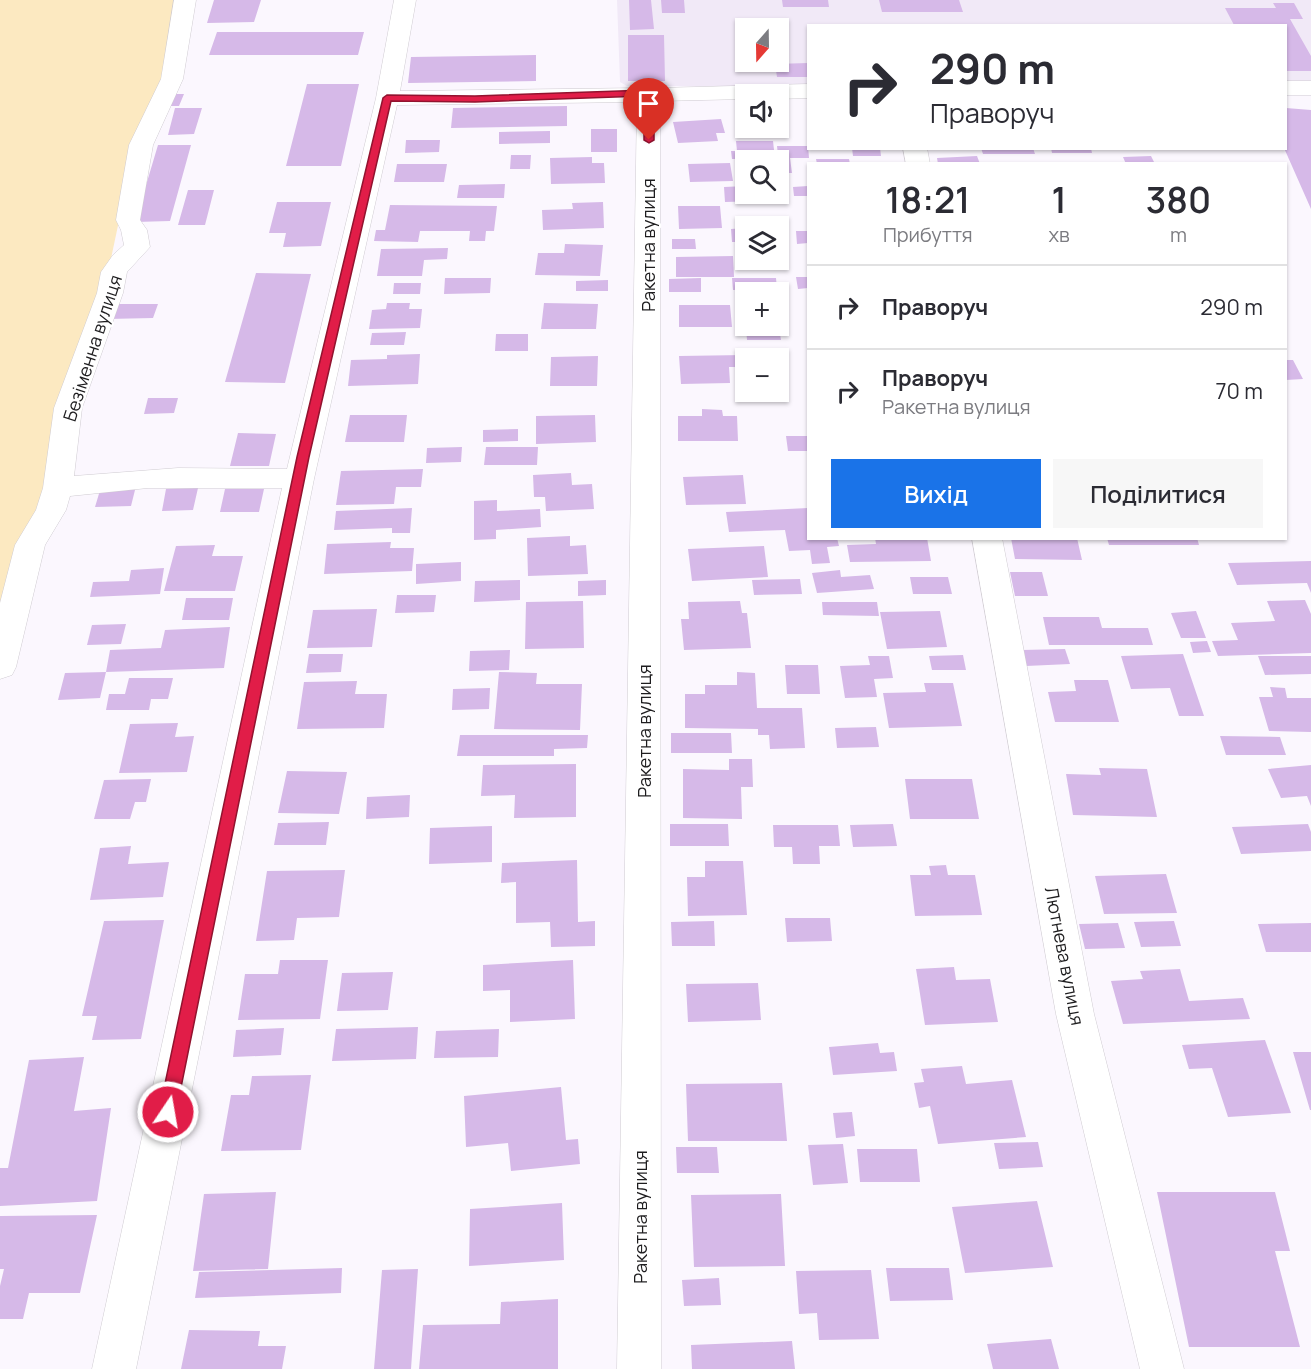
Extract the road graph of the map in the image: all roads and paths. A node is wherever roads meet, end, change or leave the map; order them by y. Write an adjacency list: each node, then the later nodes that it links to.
1 (185, 0): 9 (street, Безіменна вулиця)
2 (405, 0): 7 (street)
3 (1287, 88): 4 (street)
4 (1311, 88)
5 (807, 91): 6 (street)
6 (649, 93): 7 (street); 14 (street, Ракетна вулиця)
7 (387, 98): 8 (street)
8 (298, 480): 9 (street); 13 (street)
9 (58, 488): 11 (street, Безіменна вулиця)
10 (987, 540): 15 (street, Лютнева вулиця)
11 (13, 558): 12 (street, Безіменна вулиця)
12 (0, 667)
13 (114, 1369)
14 (639, 1369)
15 (1162, 1369)

